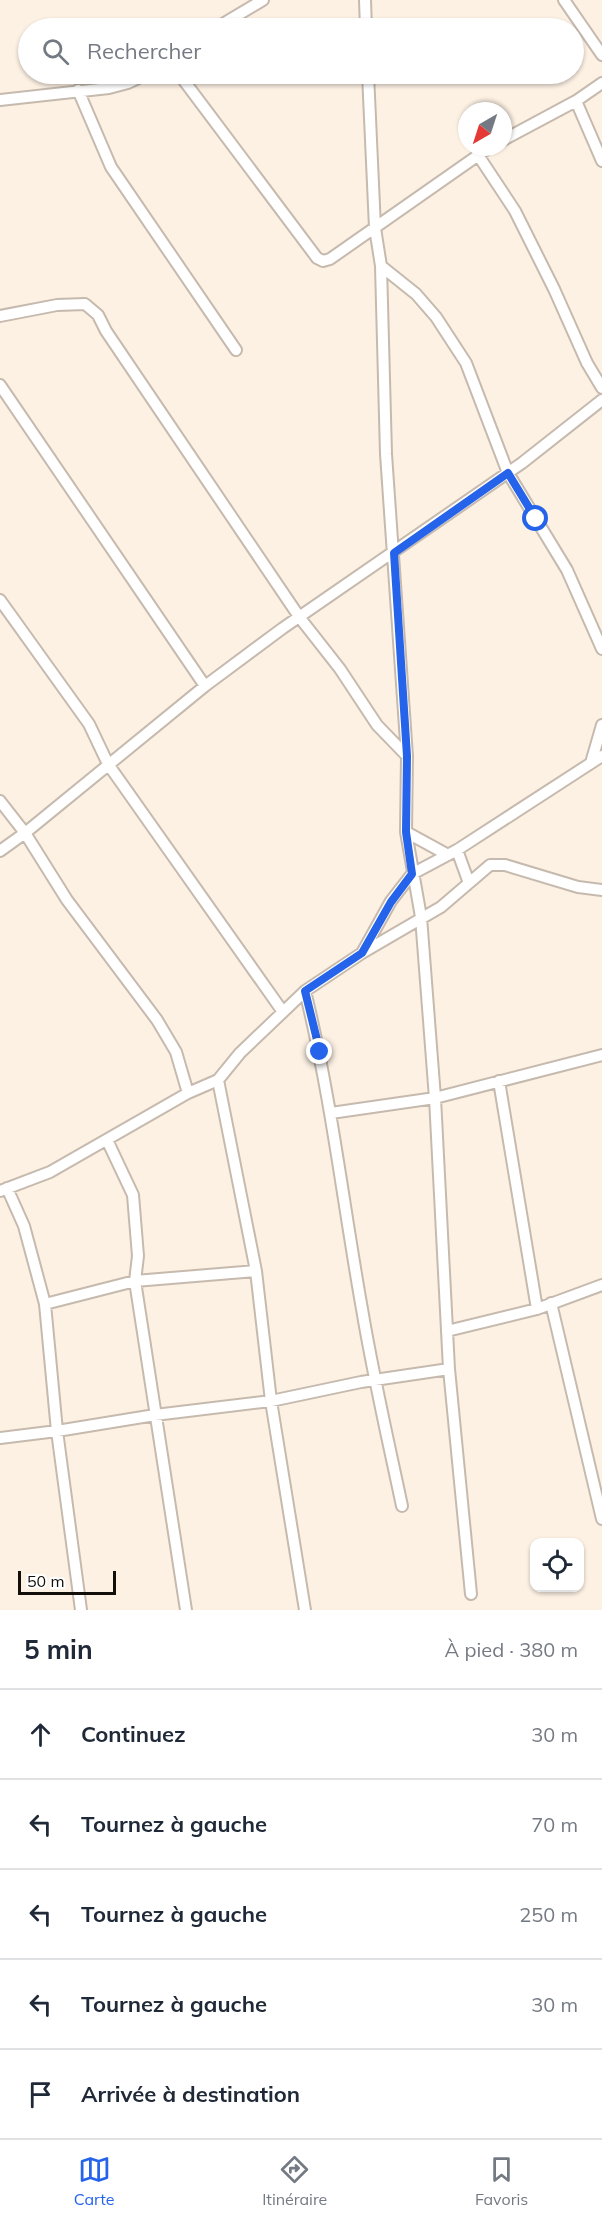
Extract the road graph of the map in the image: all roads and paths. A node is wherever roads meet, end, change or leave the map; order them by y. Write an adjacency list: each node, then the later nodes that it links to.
1 (263, 0): 4 (street)
2 (365, 0): 6 (street)
3 (564, 0): 7 (street)
4 (244, 5): 5 (street)
5 (228, 18)
6 (366, 18)
7 (576, 18)
8 (584, 29): 9 (street)
9 (602, 55)
10 (602, 83): 16 (street)
11 (124, 84): 14 (street)
12 (186, 84): 21 (street)
13 (368, 84): 21 (street)
14 (78, 90): 15 (street); 24 (street)
15 (0, 100)
16 (576, 101): 17 (street); 20 (street)
17 (512, 135)
18 (477, 156): 21 (street)
19 (479, 156): 26 (street)
20 (602, 161)
21 (375, 228): 22 (street)
22 (381, 266): 28 (street); 29 (street)
23 (0, 316): 31 (street)
24 (236, 350)
25 (0, 385): 33 (street)
26 (602, 388)
27 (602, 400): 28 (street)
28 (508, 473): 29 (street); 32 (street)
29 (394, 553): 31 (street); 35 (street)
30 (0, 600): 37 (street)
31 (300, 618): 33 (street); 35 (street)
32 (602, 649)
33 (205, 686): 37 (street)
34 (602, 725): 38 (street)
35 (407, 756): 40 (street)
36 (602, 756): 38 (street)
37 (108, 764): 41 (street); 50 (street)
38 (591, 764): 43 (street)
39 (0, 801): 41 (street)
40 (406, 832): 43 (street); 44 (street)
41 (25, 833): 42 (street); 54 (street)
42 (0, 851)
43 (452, 852): 44 (street); 45 (street)
44 (412, 874): 47 (street); 48 (street)
45 (469, 883): 46 (street); 47 (street)
46 (602, 890)
47 (421, 918): 48 (street); 55 (street)
48 (362, 953): 49 (street)
49 (305, 991): 50 (street); 56 (street)
50 (283, 1012): 52 (street)
51 (602, 1056): 53 (street)
52 (218, 1080): 54 (street); 59 (street)
53 (499, 1081): 55 (street); 64 (street)
54 (188, 1093): 57 (street)
55 (435, 1098): 56 (street); 65 (street)
56 (331, 1113): 67 (street)
57 (107, 1140): 58 (street); 60 (street)
58 (4, 1190): 63 (street)
59 (256, 1271): 60 (street); 68 (street)
60 (135, 1281): 63 (street); 69 (street)
61 (602, 1285): 62 (street)
62 (551, 1303): 64 (street); 72 (street)
63 (45, 1305): 70 (street)
64 (537, 1309): 65 (street)
65 (447, 1331): 66 (street)
66 (448, 1369): 67 (street); 75 (street)
67 (375, 1380): 68 (street); 73 (street)
68 (271, 1401): 69 (street); 78 (street)
69 (155, 1415): 70 (street); 77 (street)
70 (57, 1431): 71 (street); 76 (street)
71 (0, 1438)
72 (596, 1467): 74 (street)
73 (402, 1506)
74 (602, 1520)
75 (471, 1594)
76 (81, 1610)
77 (186, 1610)
78 (305, 1610)

